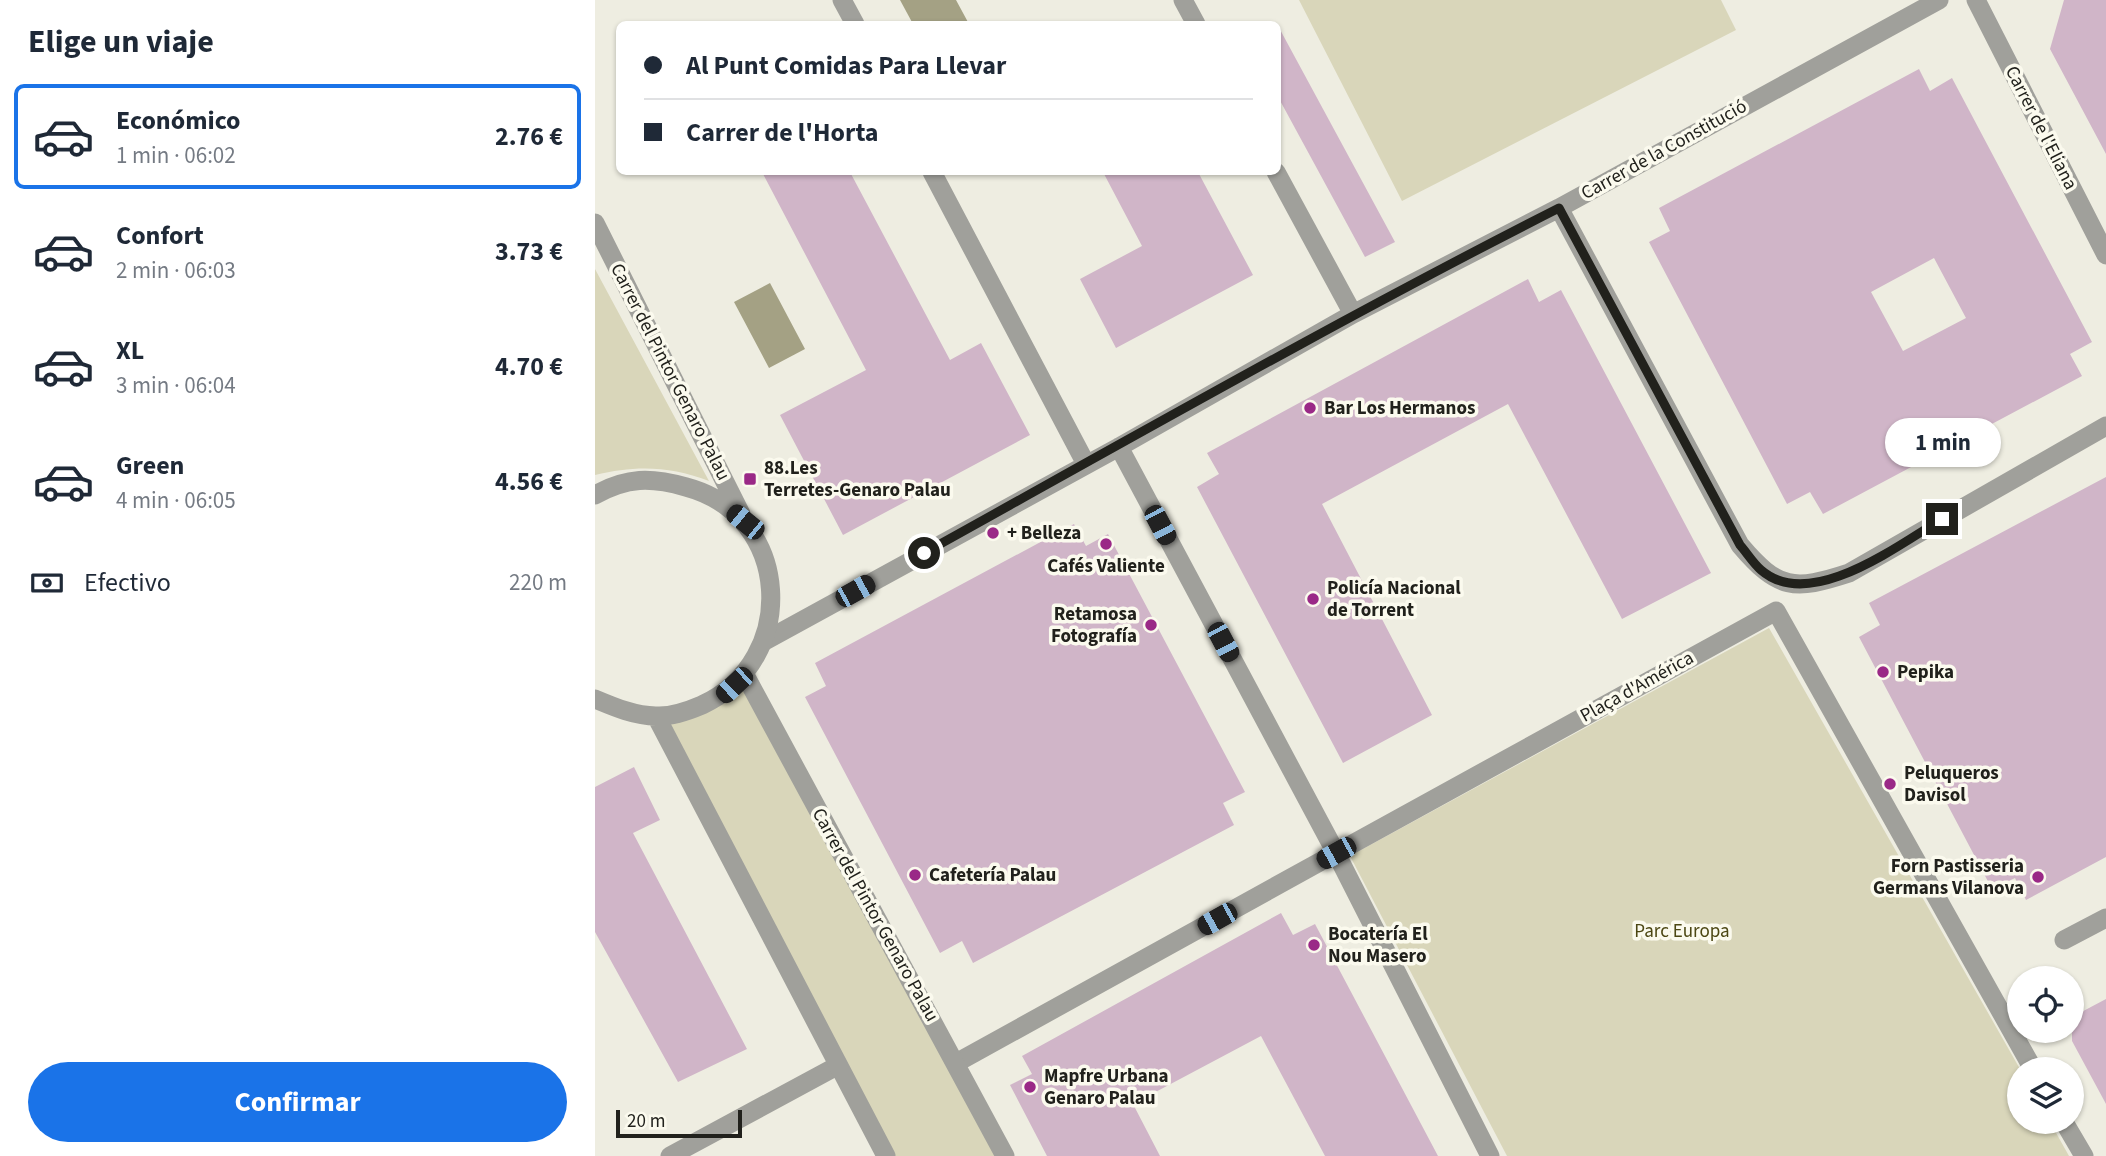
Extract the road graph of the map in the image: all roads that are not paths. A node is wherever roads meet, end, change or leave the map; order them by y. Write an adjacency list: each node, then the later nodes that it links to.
1 (842, 0): 5 (street)
2 (1183, 0): 6 (street)
3 (1939, 0): 9 (street, Carrer de la Constitució)
4 (1976, 0): 11 (street, Carrer de l'Eliana)
5 (853, 21)
6 (1194, 21)
7 (934, 175): 15 (street)
8 (1278, 175): 12 (street)
9 (1559, 208): 12 (street, Carrer de la Constitució); 13 (street)
10 (595, 223): 17 (street, Carrer del Pintor Genaro Palau)
11 (2106, 256)
12 (1353, 314): 14 (street, Carrer de la Constitució)
13 (2106, 426)
14 (1119, 447): 15 (street, Carrer de la Constitució); 22 (street)
15 (1086, 464): 18 (street, Carrer de la Constitució)
16 (595, 495): 17 (street)
17 (745, 522): 18 (street, Carrer del Pintor Genaro Palau)
18 (763, 642): 19 (street, Carrer del Pintor Genaro Palau)
19 (745, 675): 21 (street); 26 (street, Carrer del Pintor Genaro Palau)
20 (595, 699): 21 (street)
21 (656, 716): 27 (street)
22 (1336, 853): 25 (street, Plaça d'América); 26 (street); 32 (street)
23 (2106, 918): 24 (street)
24 (2064, 940)
25 (2026, 1057)
26 (956, 1063): 31 (street, Carrer del Pintor Genaro Palau)
27 (837, 1066): 29 (street); 30 (street)
28 (2071, 1134): 33 (street)
29 (670, 1156)
30 (886, 1156)
31 (1005, 1156)
32 (1490, 1156)
33 (2084, 1156)

